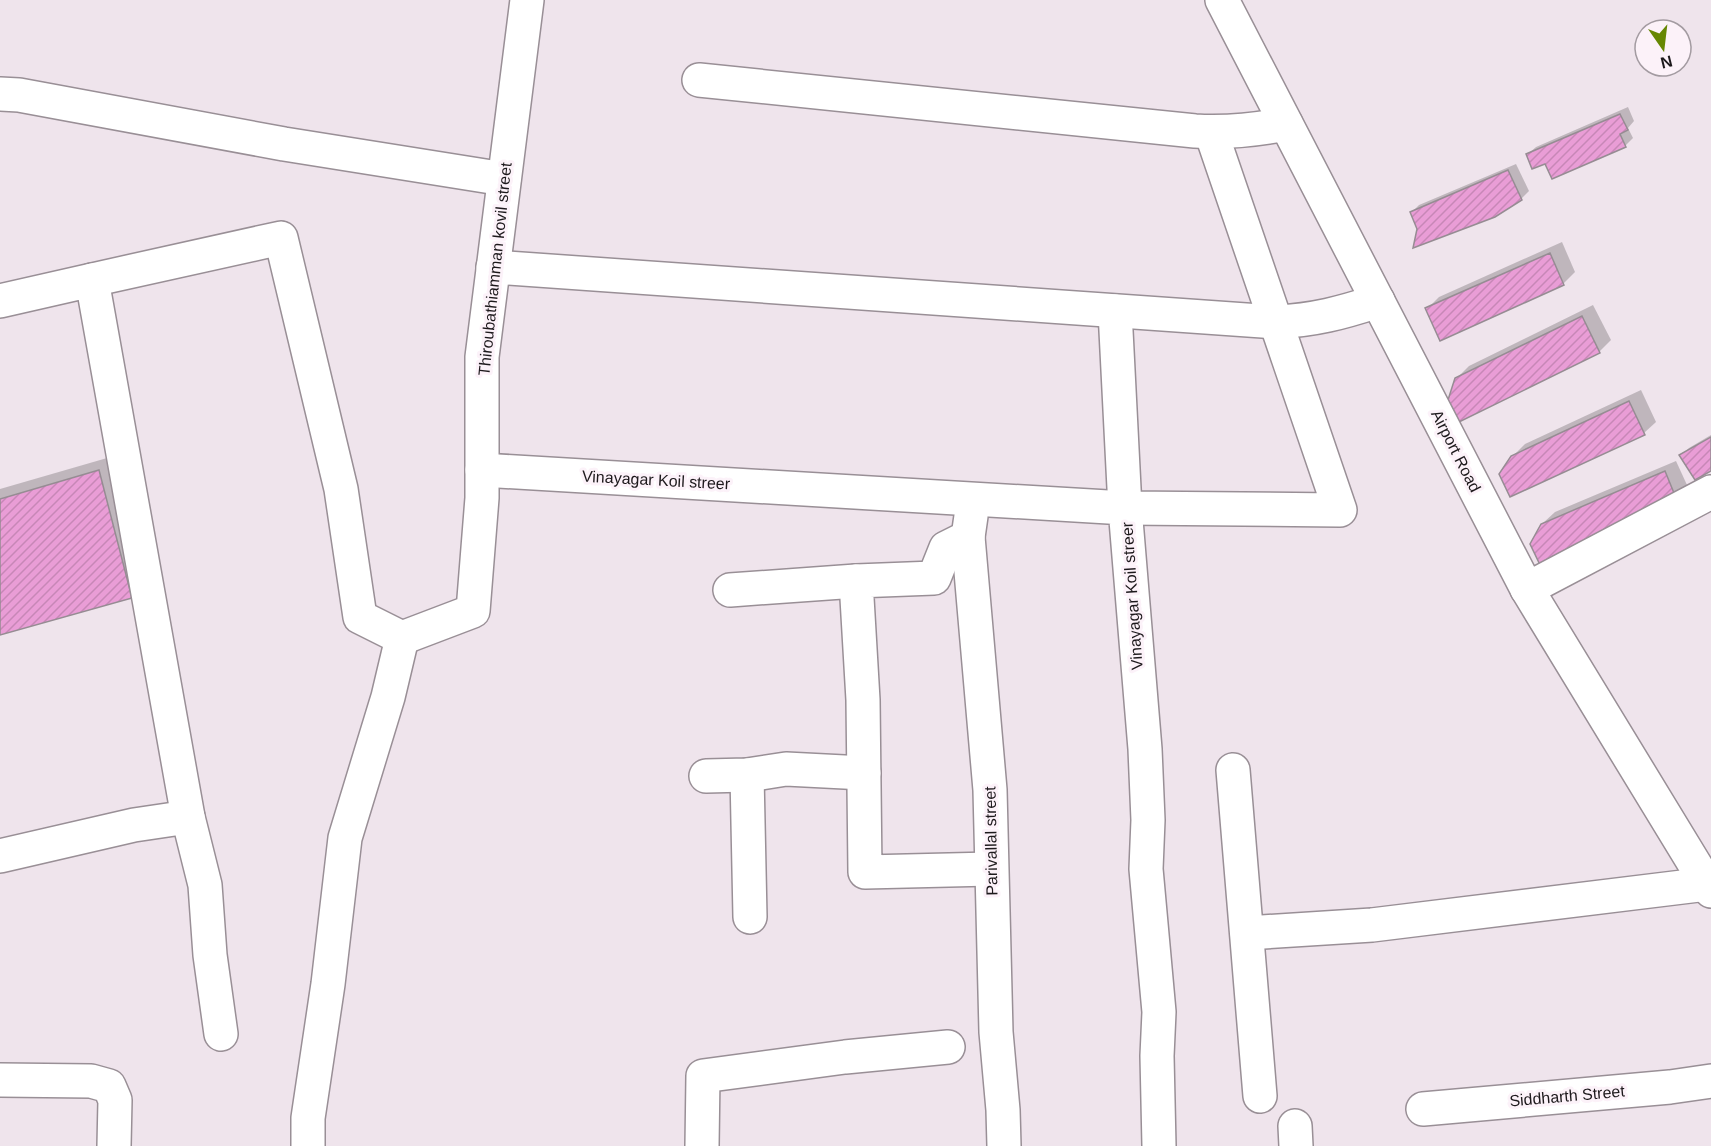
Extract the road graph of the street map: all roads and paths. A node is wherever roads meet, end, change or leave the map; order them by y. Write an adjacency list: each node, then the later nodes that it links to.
1 (527, 0): 7 (street, Thiroubathiamman kovil street)
2 (1222, 0): 5 (street, Airport Road)
3 (699, 80): 6 (street)
4 (0, 94): 7 (street)
5 (1286, 124): 6 (street); 11 (street, Airport Road)
6 (1211, 132): 13 (street)
7 (504, 179): 8 (street, Thiroubathiamman kovil street)
8 (494, 267): 12 (street); 14 (street, Thiroubathiamman kovil street)
9 (92, 280): 10 (street); 22 (street); 27 (street)
10 (0, 301)
11 (1378, 301): 13 (street); 20 (street, Airport Road)
12 (1115, 311): 13 (street); 17 (street)
13 (1276, 322): 17 (street)
14 (482, 470): 16 (street, Vinayagar Koil streer); 22 (street, Thiroubathiamman kovil street)
15 (1711, 492): 20 (street)
16 (973, 499): 17 (street, Vinayagar Koil streer); 18 (street, Parivallal street)
17 (1125, 508): 43 (street, Vinayagar Koil streer)
18 (968, 537): 19 (street); 29 (street, Parivallal street)
19 (856, 581): 21 (street); 24 (street)
20 (1527, 589): 30 (street, Airport Road)
21 (730, 590)
22 (402, 638): 40 (street)
23 (1233, 770): 32 (street)
24 (864, 773): 25 (street); 29 (street)
25 (747, 775): 26 (street); 31 (street)
26 (706, 776)
27 (188, 817): 28 (street); 33 (street)
28 (0, 856)
29 (991, 869): 42 (street, Parivallal street)
30 (1709, 887): 32 (street)
31 (750, 917)
32 (1246, 933): 37 (street)
33 (221, 1034)
34 (948, 1047): 41 (street)
35 (0, 1080): 39 (street)
36 (1711, 1081): 38 (street, Siddharth Street)
37 (1260, 1096)
38 (1423, 1109)
39 (114, 1146)
40 (308, 1146)
41 (702, 1146)
42 (1004, 1146)
43 (1159, 1146)

